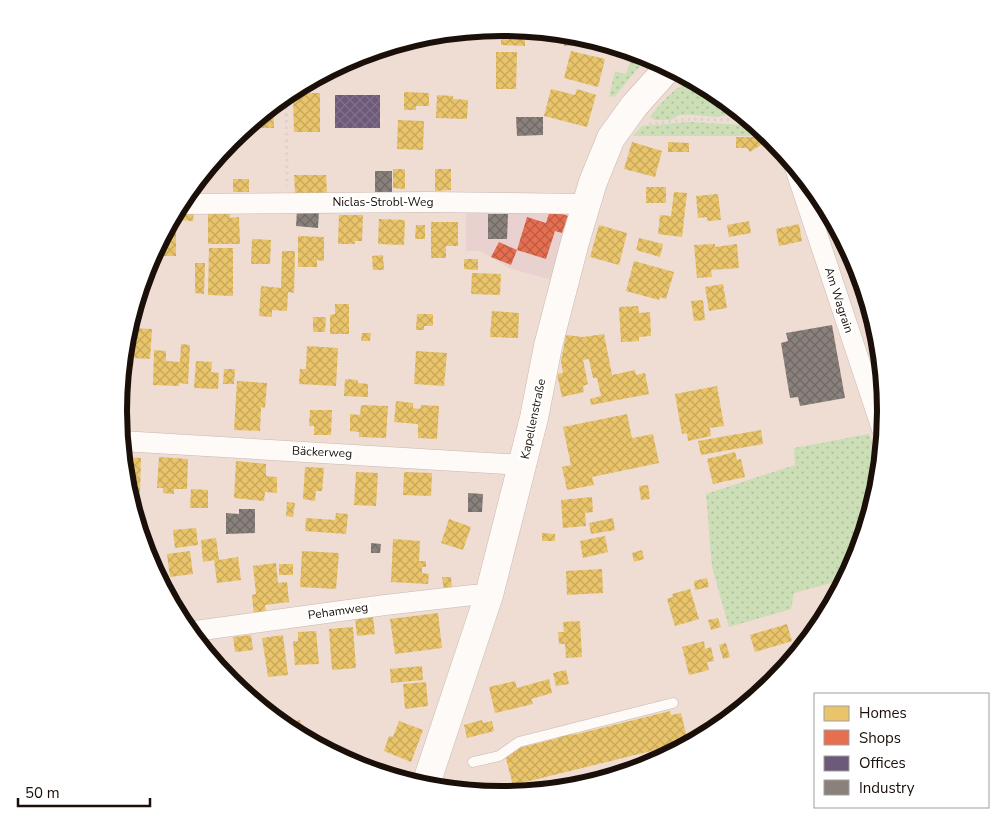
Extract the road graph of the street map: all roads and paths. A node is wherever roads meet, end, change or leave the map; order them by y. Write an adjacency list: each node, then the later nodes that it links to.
1 (664, 73): 4 (main road, Kapellenstraße)
2 (286, 105): 6 (path)
3 (736, 119): 4 (path)
4 (618, 127): 8 (main road, Kapellenstraße)
5 (800, 183): 9 (street, Am Wagrain)
6 (287, 203): 7 (street, Niclas-Strobl-Weg); 8 (street, Niclas-Strobl-Weg)
7 (189, 204)
8 (586, 204): 11 (main road, Kapellenstraße)
9 (877, 414)
10 (128, 441): 11 (street, Bäckerweg)
11 (523, 465): 12 (main road, Kapellenstraße)
12 (488, 595): 13 (street, Pehamweg); 16 (main road, Kapellenstraße)
13 (197, 631)
14 (673, 703): 15 (lane)
15 (472, 762)
16 (427, 780)

